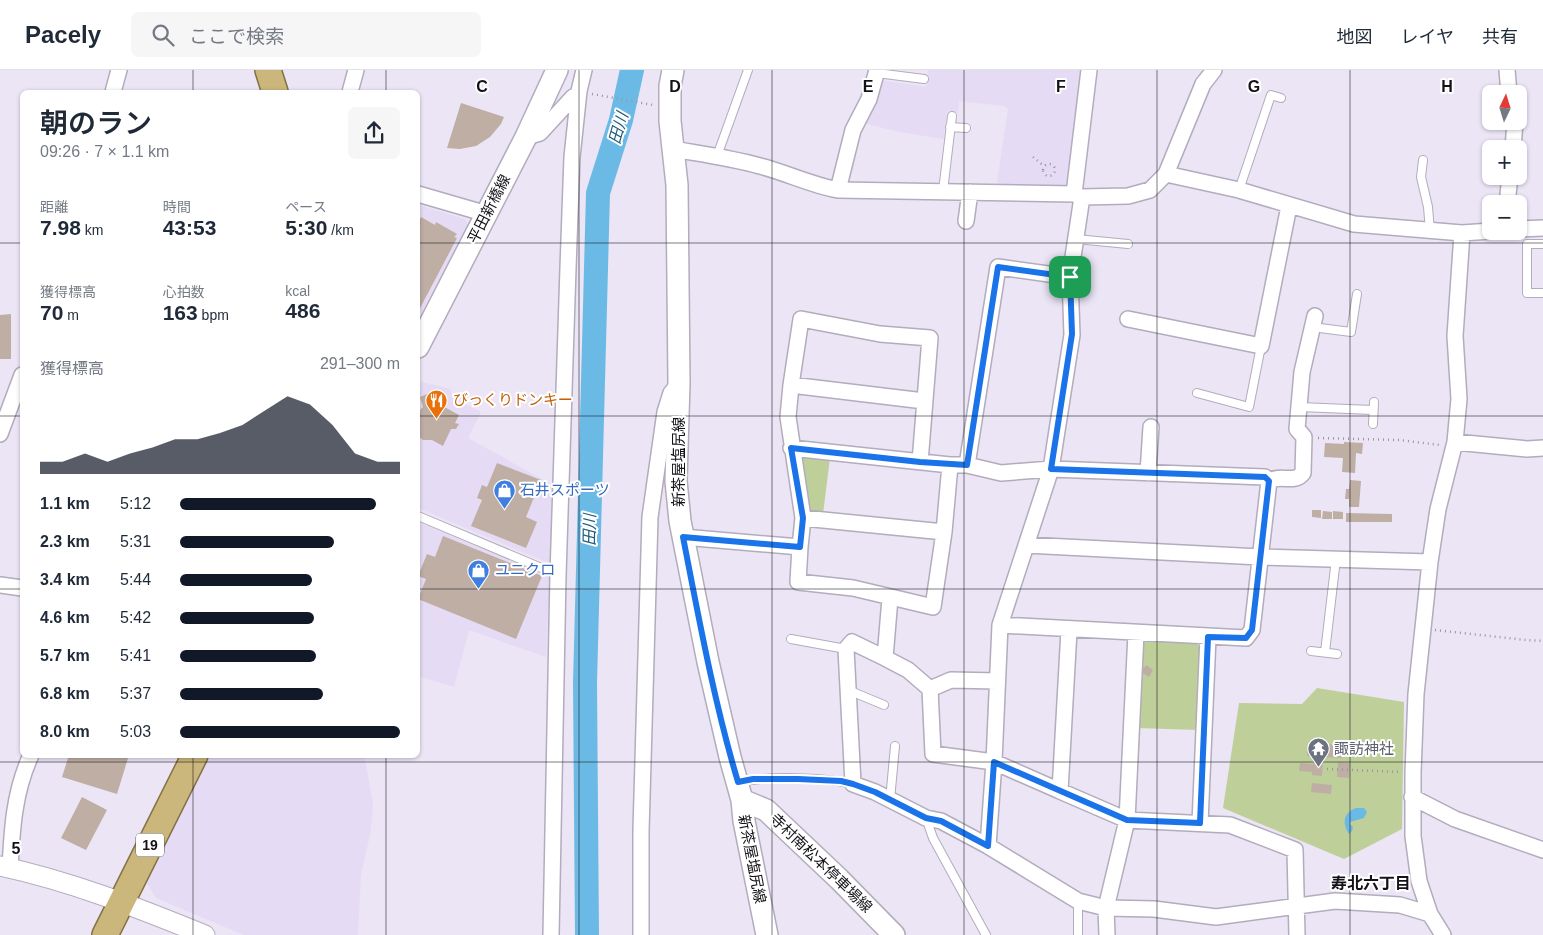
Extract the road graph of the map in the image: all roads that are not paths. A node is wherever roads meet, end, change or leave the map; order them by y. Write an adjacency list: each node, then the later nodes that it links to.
1 (119, 70): 14 (street)
2 (268, 70): 15 (highway)
3 (356, 70): 16 (street)
4 (557, 70): 22 (main road, 平田新橋線)
5 (584, 70): 17 (street)
6 (673, 70): 23 (main road, 新茶屋塩尻線)
7 (748, 70): 24 (lane)
8 (1089, 70): 32 (street)
9 (1214, 70): 26 (street)
10 (1507, 70): 13 (street)
11 (877, 71): 12 (lane); 27 (street)
12 (924, 79)
13 (1508, 85)
14 (114, 90)
15 (273, 90)
16 (351, 90)
17 (581, 95): 22 (street); 78 (street)
18 (1281, 98): 28 (lane)
19 (952, 116): 20 (lane)
20 (950, 127): 21 (lane); 29 (lane)
21 (966, 128)
22 (526, 137): 34 (main road, 平田新橋線)
23 (673, 149): 24 (street); 52 (main road, 新茶屋塩尻線)
24 (718, 156): 27 (street)
25 (1423, 160): 38 (lane)
26 (1166, 174): 28 (street); 32 (street)
27 (838, 190): 29 (street)
28 (1239, 190): 33 (street)
29 (943, 191): 30 (street)
30 (970, 192): 32 (street); 35 (street)
31 (420, 195): 34 (street)
32 (1078, 196): 41 (street)
33 (1289, 206): 38 (street); 50 (street)
34 (487, 214): 49 (main road, 平田新橋線)
35 (966, 220)
36 (1543, 228): 37 (street)
37 (1527, 229)
38 (1430, 230): 40 (street)
39 (1482, 232): 40 (street)
40 (1462, 233): 60 (street)
41 (1076, 238): 42 (lane); 44 (street)
42 (1128, 244)
43 (1543, 244): 45 (lane)
44 (1070, 277): 65 (street); 66 (street)
45 (1543, 293)
46 (1357, 294): 48 (lane)
47 (1128, 319): 50 (street)
48 (1313, 322): 56 (street)
49 (420, 343)
50 (1261, 346): 54 (lane)
51 (20, 380): 59 (street)
52 (679, 383): 72 (main road, 新茶屋塩尻線); 121 (street)
53 (790, 385): 55 (street); 55 (street); 61 (street)
54 (1197, 393)
55 (924, 401): 63 (street)
56 (1299, 407): 57 (lane); 68 (street)
57 (1373, 424)
58 (1151, 427): 67 (street)
59 (0, 434)
60 (1454, 444): 62 (street); 77 (street)
61 (791, 448): 63 (street); 70 (street)
62 (1543, 448)
63 (920, 462): 64 (street)
64 (950, 465): 65 (street); 71 (street)
65 (967, 465): 66 (street)
66 (1051, 469): 67 (street); 73 (street)
67 (1148, 473): 68 (street)
68 (1269, 481): 75 (street)
69 (420, 517): 78 (lane)
70 (803, 518): 71 (street); 74 (street)
71 (944, 532): 81 (street)
72 (683, 537): 74 (street); 103 (main road, 新茶屋塩尻線)
73 (1026, 545): 75 (street); 82 (street)
74 (800, 547): 81 (street)
75 (1260, 557): 76 (street); 85 (street)
76 (1336, 559): 77 (street); 89 (lane)
77 (1430, 562): 105 (street)
78 (558, 575): 120 (street)
79 (0, 584): 80 (street)
80 (20, 588)
81 (890, 598): 91 (street)
82 (1000, 625): 83 (street); 94 (street)
83 (1069, 630): 84 (street); 104 (street)
84 (1136, 633): 85 (street); 108 (street)
85 (1208, 637): 109 (street)
86 (791, 639): 87 (lane)
87 (846, 649): 91 (street); 96 (street)
88 (1311, 651): 89 (lane)
89 (1325, 652): 90 (lane)
90 (1337, 654)
91 (885, 658): 92 (street)
92 (898, 665): 93 (lane); 95 (street)
93 (921, 672)
94 (997, 682): 95 (street); 101 (street)
95 (930, 689): 101 (street)
96 (848, 690): 97 (lane); 102 (street)
97 (884, 705)
98 (895, 746): 106 (lane)
99 (30, 758): 112 (street)
100 (194, 758): 114 (highway, 19)
101 (994, 762): 104 (street); 110 (street)
102 (853, 784): 103 (lane); 106 (street)
103 (740, 791): 122 (main road, 新茶屋塩尻線); 123 (main road, 寺村南松本停車場線)
104 (1060, 791): 108 (street)
105 (1412, 797): 111 (street); 117 (street)
106 (890, 800): 107 (street)
107 (926, 818): 110 (street); 124 (lane)
108 (1127, 820): 109 (street); 116 (street)
109 (1200, 823): 115 (street)
110 (988, 846): 113 (street)
111 (1543, 850)
112 (5, 867): 114 (street)
113 (1078, 901): 116 (street); 125 (lane)
114 (122, 902): 118 (highway, 19); 119 (street)
115 (1296, 906): 116 (street); 117 (street); 127 (street)
116 (1106, 908): 126 (street)
117 (1430, 914): 128 (street)
118 (105, 935)
119 (205, 935)
120 (551, 935)
121 (641, 935)
122 (767, 935)
123 (894, 935)
124 (986, 935)
125 (1078, 935)
126 (1107, 935)
127 (1296, 935)
128 (1443, 935)

